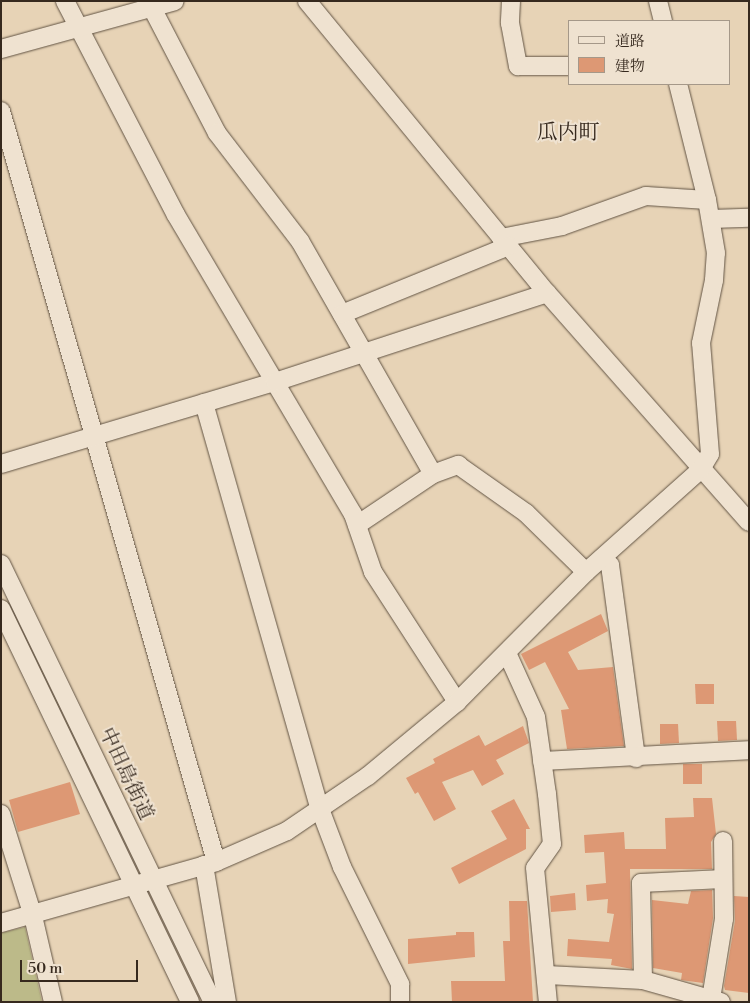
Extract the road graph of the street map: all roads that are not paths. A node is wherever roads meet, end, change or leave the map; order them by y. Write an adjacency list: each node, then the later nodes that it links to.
1 (65, 1): 8 (street)
2 (175, 1): 6 (street)
3 (307, 1): 16 (street)
4 (511, 1): 10 (street)
5 (658, 1): 7 (street)
6 (152, 8): 8 (street); 18 (street)
7 (663, 20)
8 (79, 28): 9 (street); 20 (street)
9 (1, 49)
10 (568, 66)
11 (678, 85): 13 (street)
12 (1, 111): 22 (street)
13 (707, 200): 15 (street); 16 (street)
14 (749, 218): 15 (street)
15 (711, 219): 24 (street)
16 (505, 242): 17 (street); 18 (street)
17 (547, 294): 19 (street); 24 (street)
18 (342, 314): 19 (street)
19 (364, 353): 20 (street); 25 (street)
20 (275, 382): 21 (street); 27 (street)
21 (204, 403): 22 (street); 37 (street)
22 (94, 435): 23 (street); 40 (street)
23 (1, 464)
24 (701, 469): 26 (street); 28 (street)
25 (433, 474): 27 (street); 30 (street)
26 (749, 522)
27 (357, 526): 33 (street)
28 (601, 558): 30 (street); 35 (street)
29 (1, 564): 42 (street, 中田島街道)
30 (586, 572): 32 (street)
31 (1, 609): 42 (street, 中田島街道)
32 (507, 653): 33 (street); 36 (street)
33 (457, 702): 37 (street)
34 (749, 750): 35 (street)
35 (636, 758): 36 (street)
36 (542, 761): 45 (street)
37 (320, 809): 40 (street); 52 (street)
38 (1, 814): 43 (street)
39 (723, 841): 41 (street)
40 (210, 864): 42 (street); 51 (street)
41 (723, 879): 46 (street); 47 (street)
42 (144, 884): 43 (street); 49 (street, 中田島街道); 50 (street, 中田島街道)
43 (32, 916): 44 (street); 48 (street)
44 (1, 924)
45 (547, 975): 46 (street); 53 (street)
46 (643, 980): 47 (street)
47 (716, 1000)
48 (53, 1002)
49 (190, 1002)
50 (213, 1002)
51 (227, 1002)
52 (400, 1002)
53 (548, 1002)

